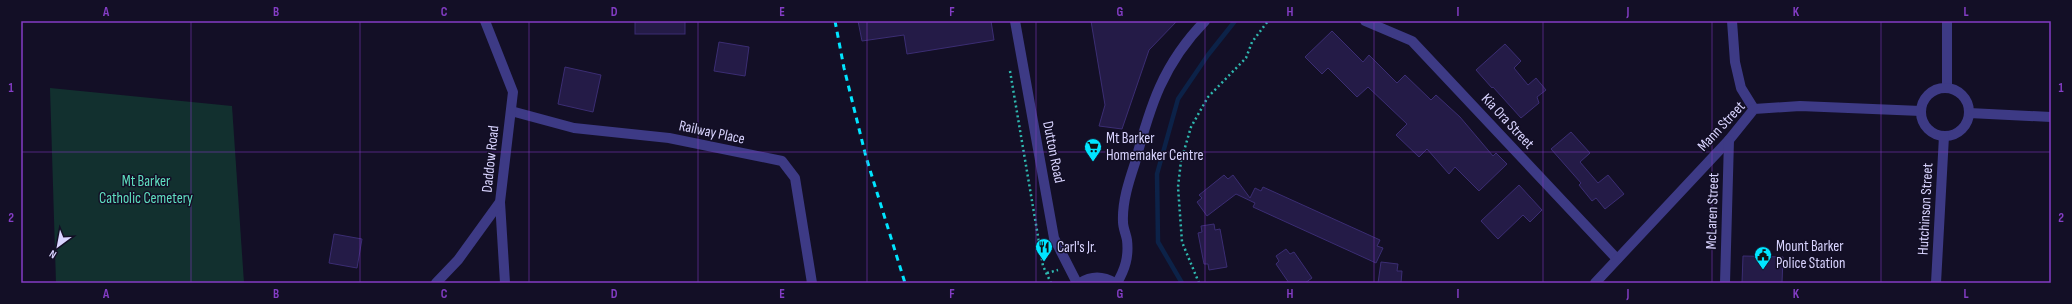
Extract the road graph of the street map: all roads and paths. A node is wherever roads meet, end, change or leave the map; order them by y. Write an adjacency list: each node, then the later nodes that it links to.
1 (485, 21): 11 (street, Daddow Road)
2 (1015, 21): 23 (street, Dutton Road)
3 (1205, 21): 24 (street)
4 (1268, 21): 25 (path)
5 (1365, 21): 18 (street, Kia Ora Street)
6 (1732, 21): 10 (street)
7 (1948, 21): 9 (street)
8 (1009, 67): 22 (path)
9 (1947, 88): 12 (street); 13 (street)
10 (1754, 109): 12 (street, Mann Street); 16 (street, Mann Street)
11 (511, 111): 17 (street, Daddow Road); 21 (street, Railway Place)
12 (1921, 111): 15 (street)
13 (1968, 113): 14 (street); 15 (street)
14 (2051, 117)
15 (1944, 136): 28 (street, Hutchinson Street)
16 (1729, 140): 18 (street, Mann Street); 27 (street, McLaren Street)
17 (500, 202): 19 (street, Daddow Road); 20 (street)
18 (1618, 259): 26 (street, Mann Street)
19 (436, 283)
20 (505, 283)
21 (812, 283)
22 (1051, 283)
23 (1079, 283): 24 (street)
24 (1116, 283)
25 (1199, 283)
26 (1595, 283)
27 (1724, 283)
28 (1936, 283)

